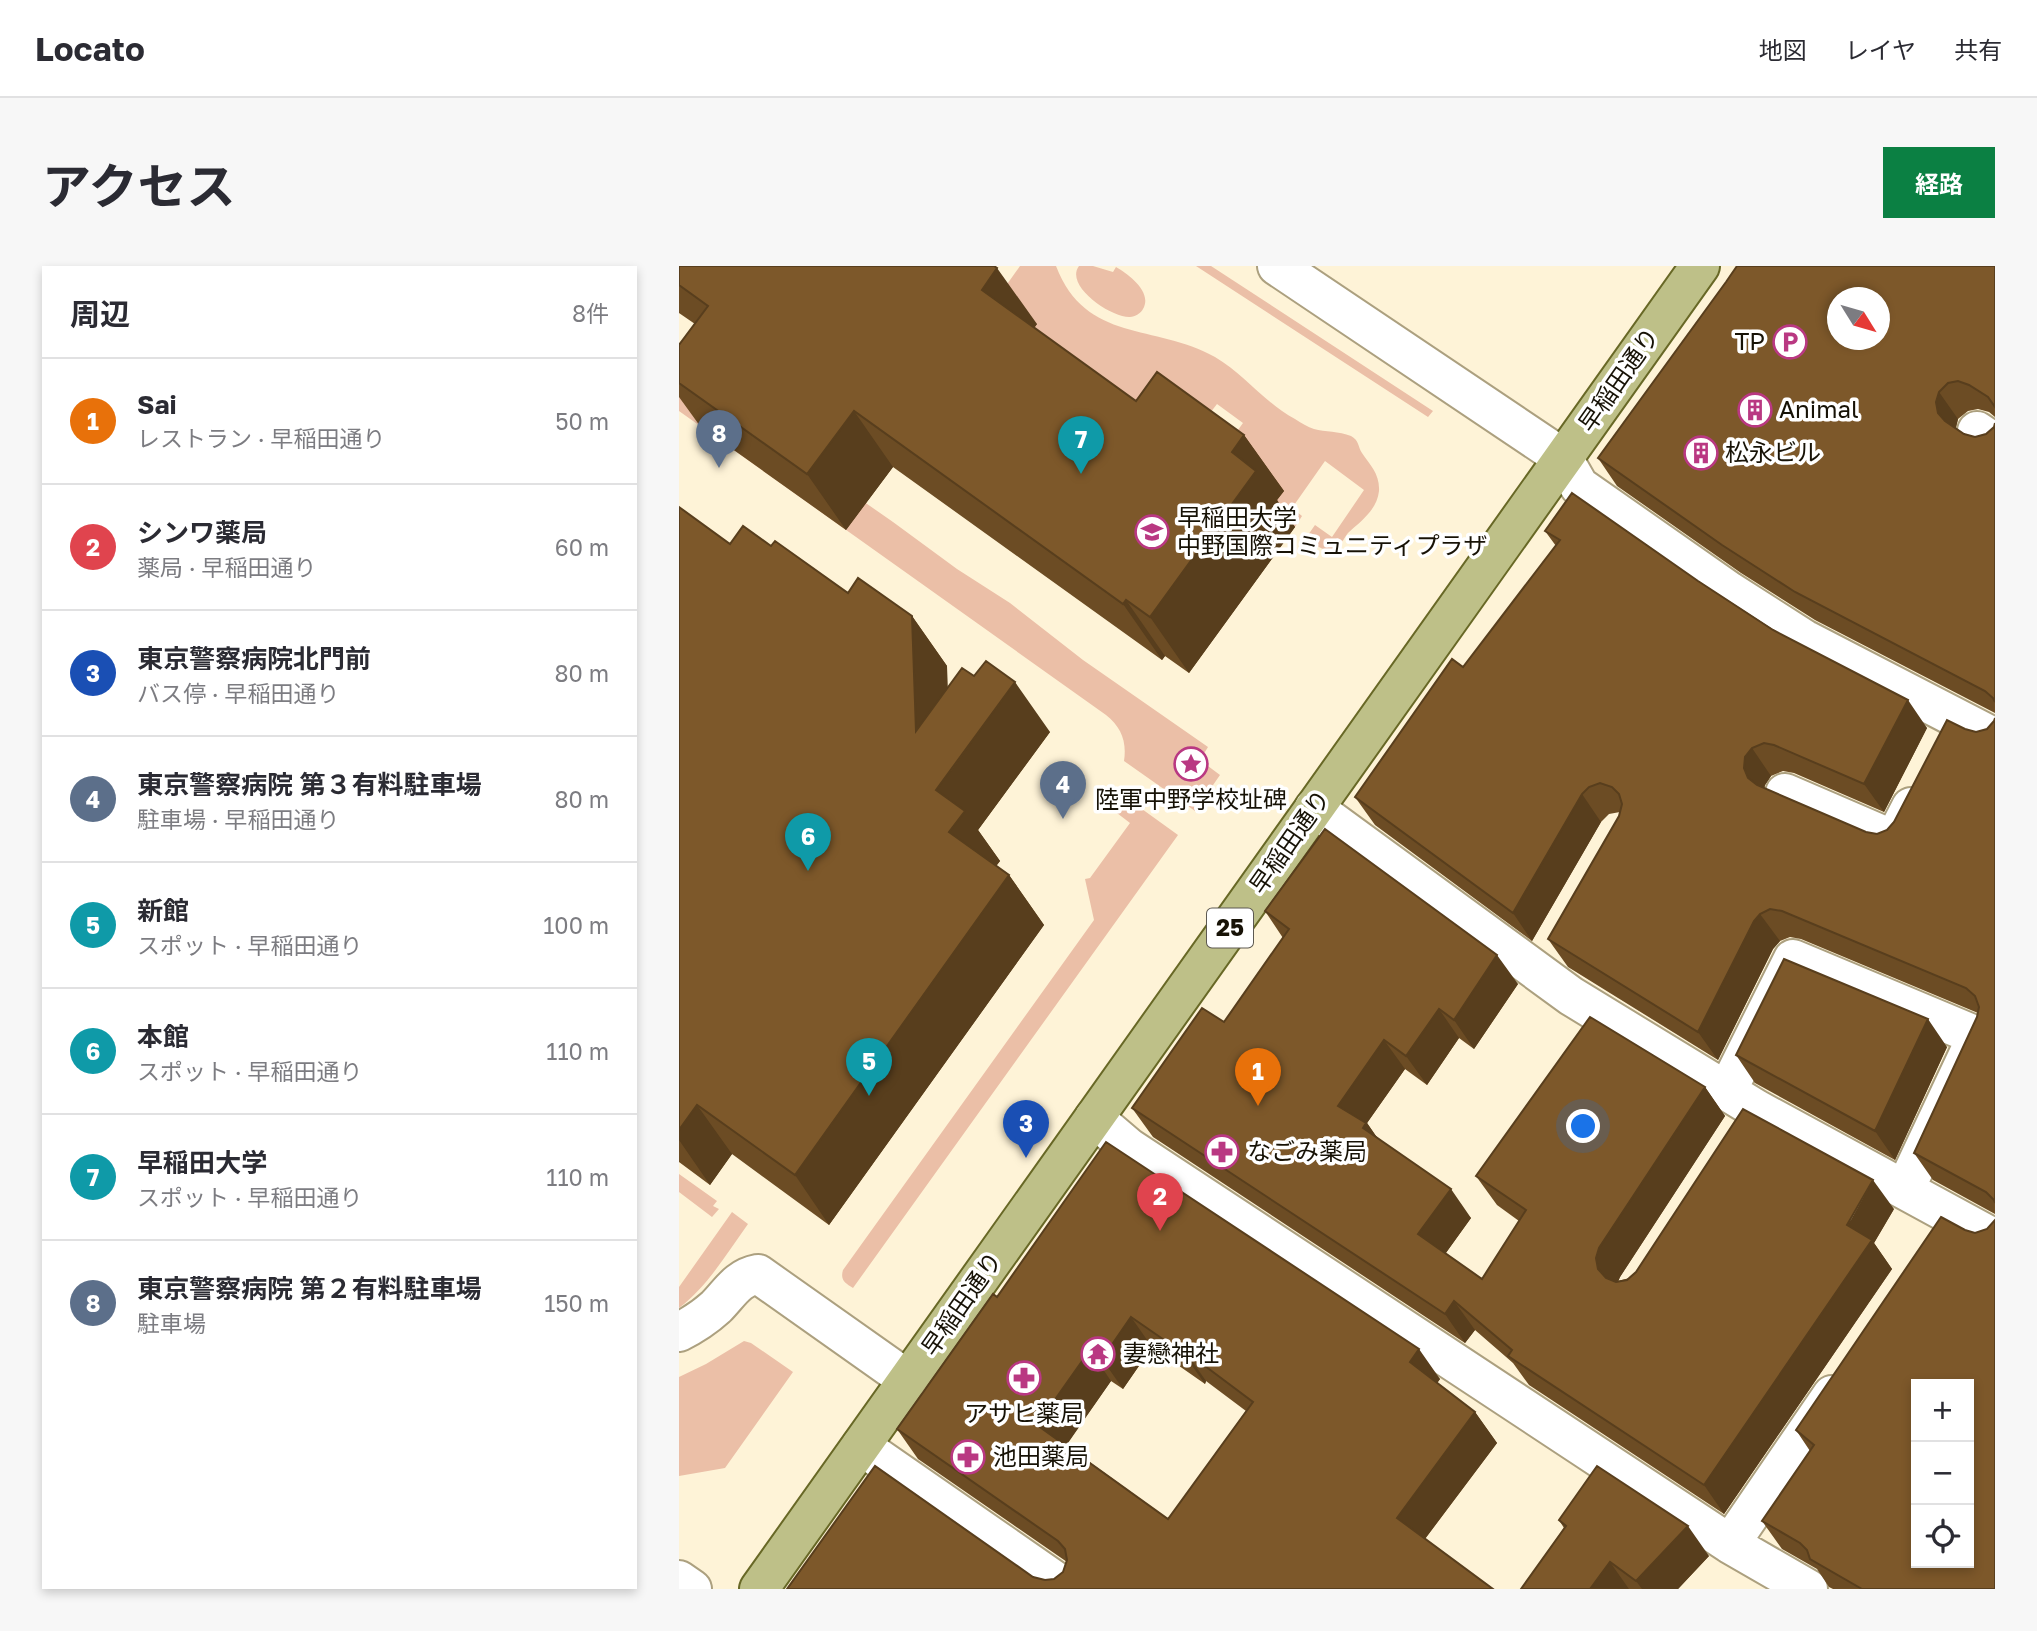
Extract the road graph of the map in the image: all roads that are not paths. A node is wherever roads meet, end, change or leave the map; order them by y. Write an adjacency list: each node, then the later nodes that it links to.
1 (1277, 266): 3 (street)
2 (1700, 266): 3 (main road, 早稲田通り / 25)
3 (1563, 458): 4 (street); 7 (main road, 早稲田通り / 25)
4 (1957, 718): 5 (street); 6 (street)
5 (1995, 738)
6 (1785, 793)
7 (1314, 808): 9 (street); 11 (main road, 早稲田通り / 25)
8 (1559, 938): 9 (street)
9 (1539, 973): 10 (street)
10 (1741, 1100): 12 (street); 13 (street); 13 (street)
11 (1094, 1118): 17 (main road, 早稲田通り / 25); 19 (street)
12 (1734, 1143)
13 (1905, 1189): 14 (street)
14 (1995, 1239)
15 (679, 1332): 17 (street)
16 (1853, 1364): 19 (street)
17 (908, 1380): 18 (main road, 早稲田通り / 25)
18 (861, 1447): 22 (main road, 早稲田通り / 25); 23 (street)
19 (1730, 1544): 24 (street)
20 (679, 1580): 21 (street)
21 (692, 1589)
22 (759, 1589)
23 (1066, 1589)
24 (1808, 1589)

